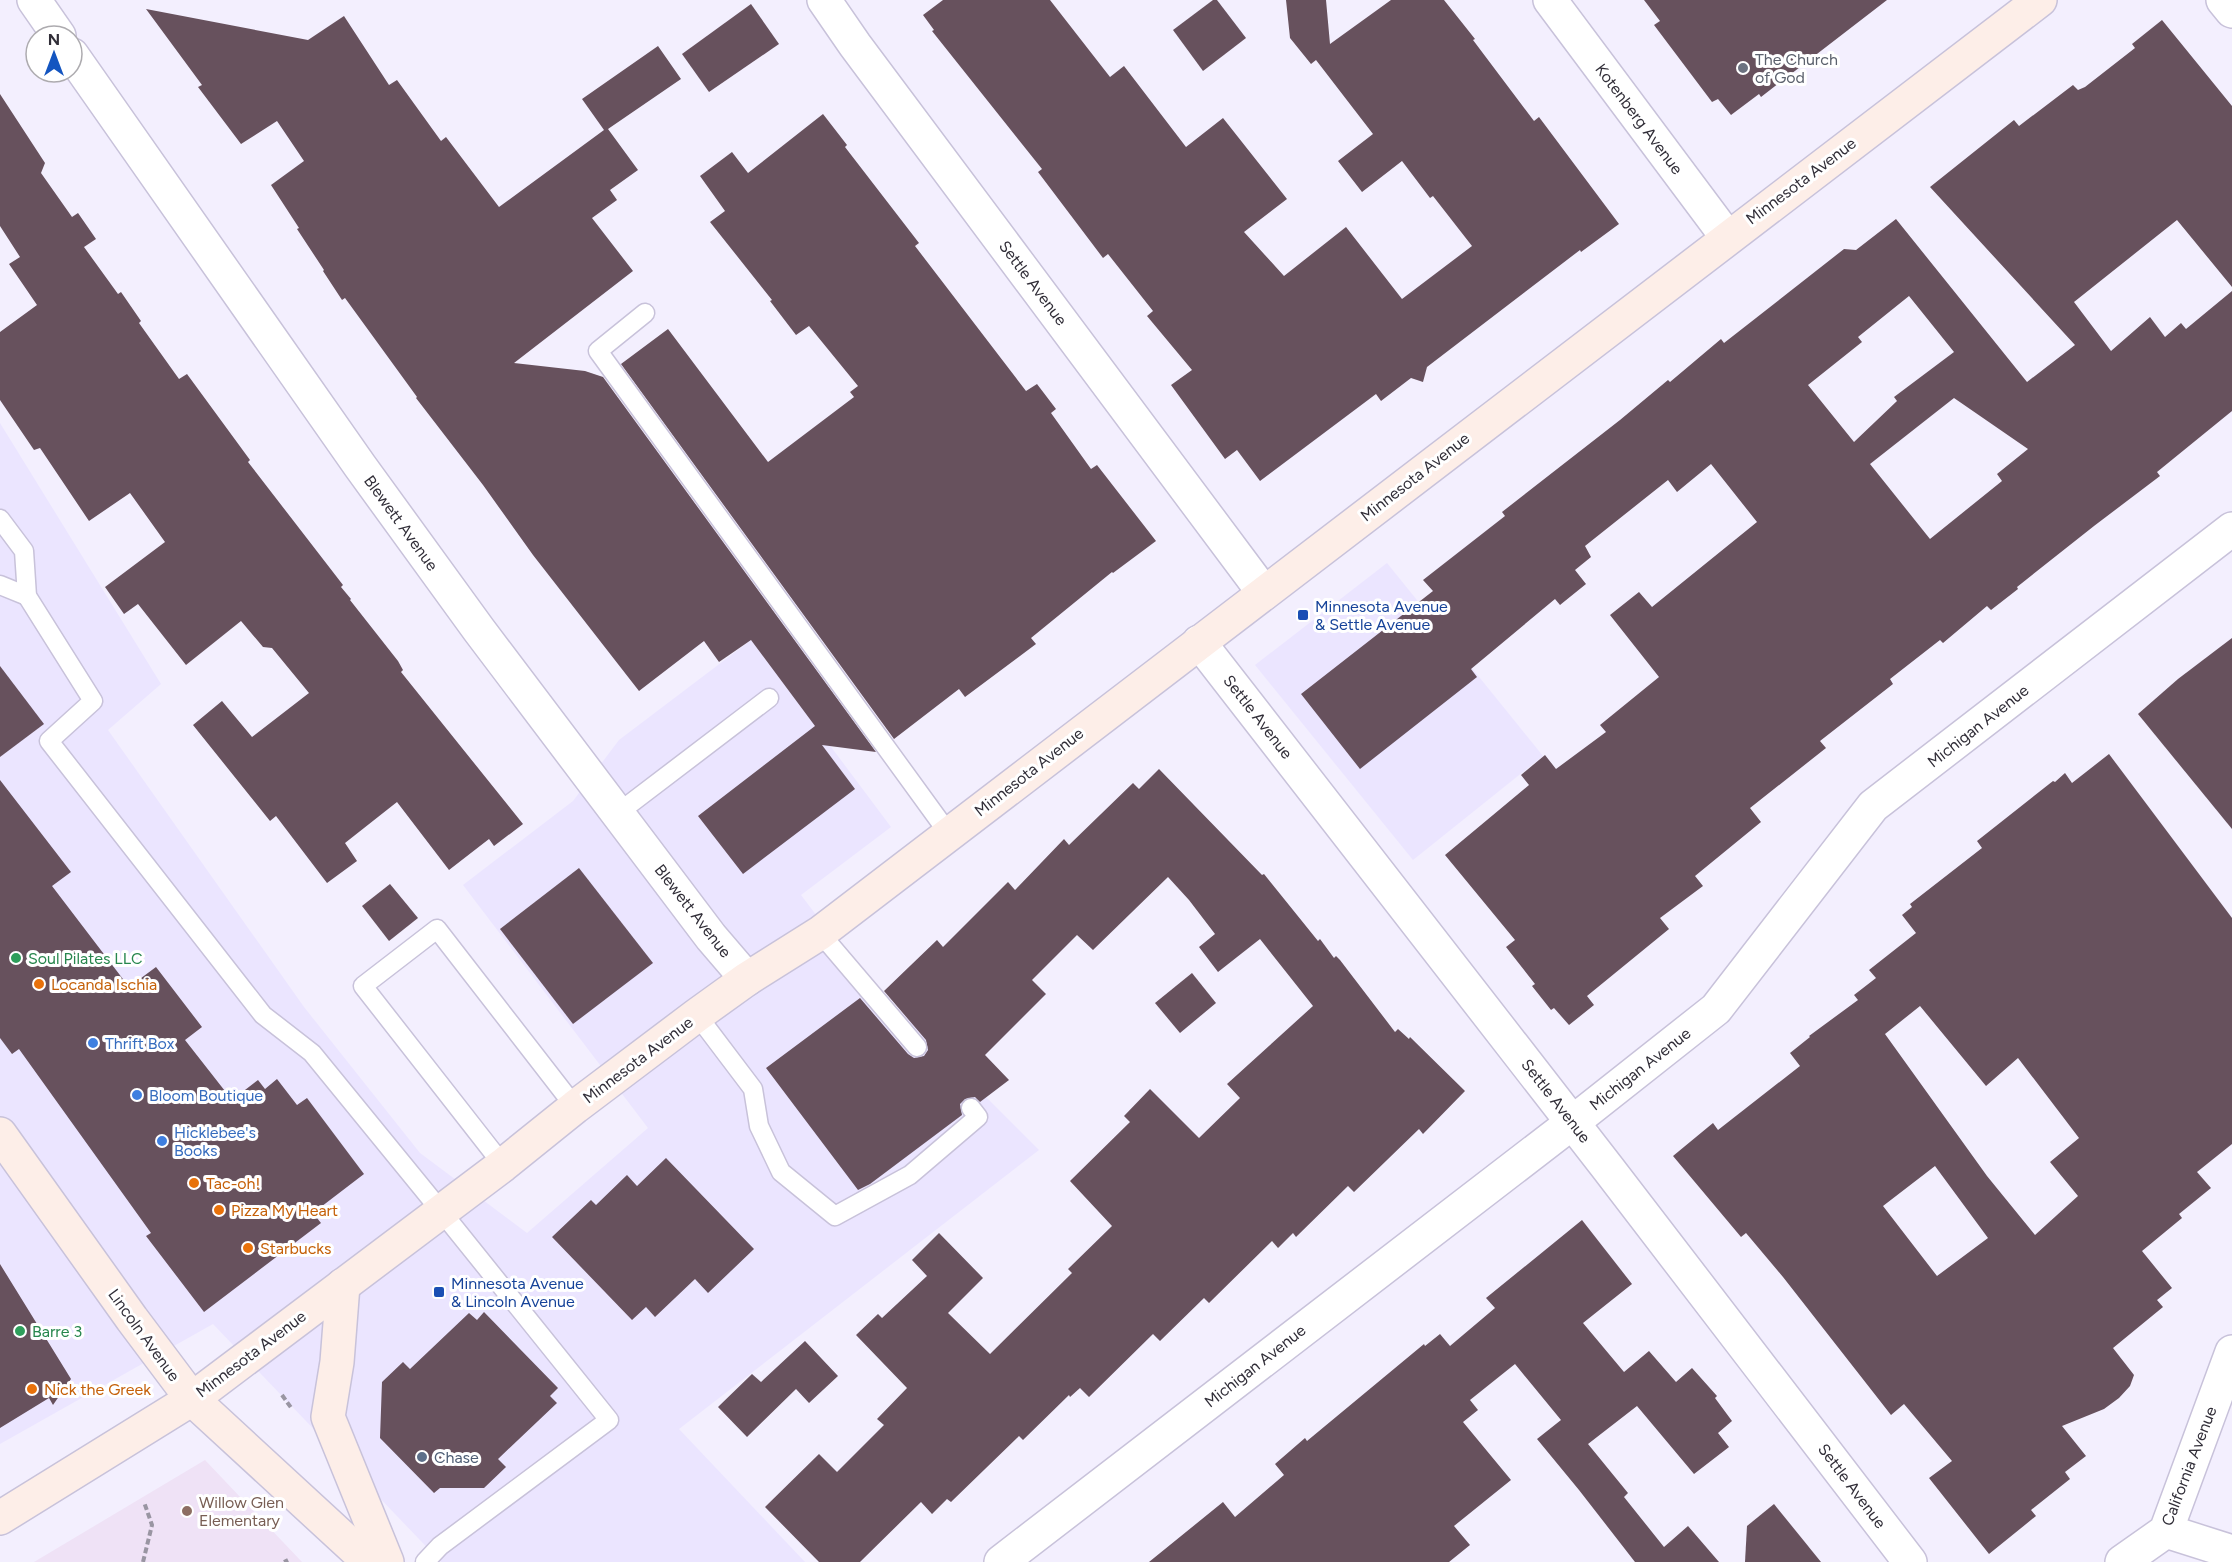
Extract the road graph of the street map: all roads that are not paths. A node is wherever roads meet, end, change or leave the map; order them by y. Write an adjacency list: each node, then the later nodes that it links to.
1 (34, 0): 7 (street)
2 (824, 0): 14 (street, Settle Avenue)
3 (1550, 0): 9 (street, Kotenberg Avenue)
4 (2040, 0): 9 (main road, Minnesota Avenue)
5 (2223, 0): 6 (street)
6 (2232, 11)
7 (51, 24)
8 (84, 72): 18 (street, Blewett Avenue)
9 (1727, 237): 14 (main road, Minnesota Avenue)
10 (645, 313): 19 (lane)
11 (0, 519): 15 (lane)
12 (2232, 530): 26 (street, Michigan Avenue)
13 (0, 585): 15 (lane)
14 (1264, 593): 16 (main road, Minnesota Avenue)
15 (27, 596): 29 (lane)
16 (1199, 642): 19 (main road, Minnesota Avenue); 26 (street, Settle Avenue)
17 (769, 698): 18 (lane)
18 (618, 813): 21 (street, Blewett Avenue)
19 (949, 834): 20 (main road, Minnesota Avenue)
20 (820, 933): 21 (main road, Minnesota Avenue); 23 (lane)
21 (747, 979): 22 (main road, Minnesota Avenue)
22 (697, 1015): 24 (main road, Minnesota Avenue); 25 (lane)
23 (917, 1047)
24 (575, 1107): 28 (main road, Minnesota Avenue); 28 (lane)
25 (971, 1108)
26 (1573, 1122): 39 (street, Michigan Avenue); 40 (street, Settle Avenue)
27 (0, 1134): 32 (main road, Lincoln Avenue)
28 (503, 1165): 29 (main road, Minnesota Avenue)
29 (441, 1211): 30 (main road, Minnesota Avenue); 38 (lane)
30 (343, 1285): 32 (main road, Minnesota Avenue); 37 (main road)
31 (2232, 1352): 34 (street, California Avenue)
32 (192, 1399): 33 (main road, Minnesota Avenue); 36 (main road, Lincoln Avenue)
33 (0, 1518)
34 (2166, 1531): 35 (street); 41 (street, California Avenue); 42 (street)
35 (2232, 1552)
36 (369, 1562)
37 (387, 1562)
38 (425, 1562)
39 (1001, 1562)
40 (1910, 1562)
41 (2122, 1562)
42 (2192, 1562)

